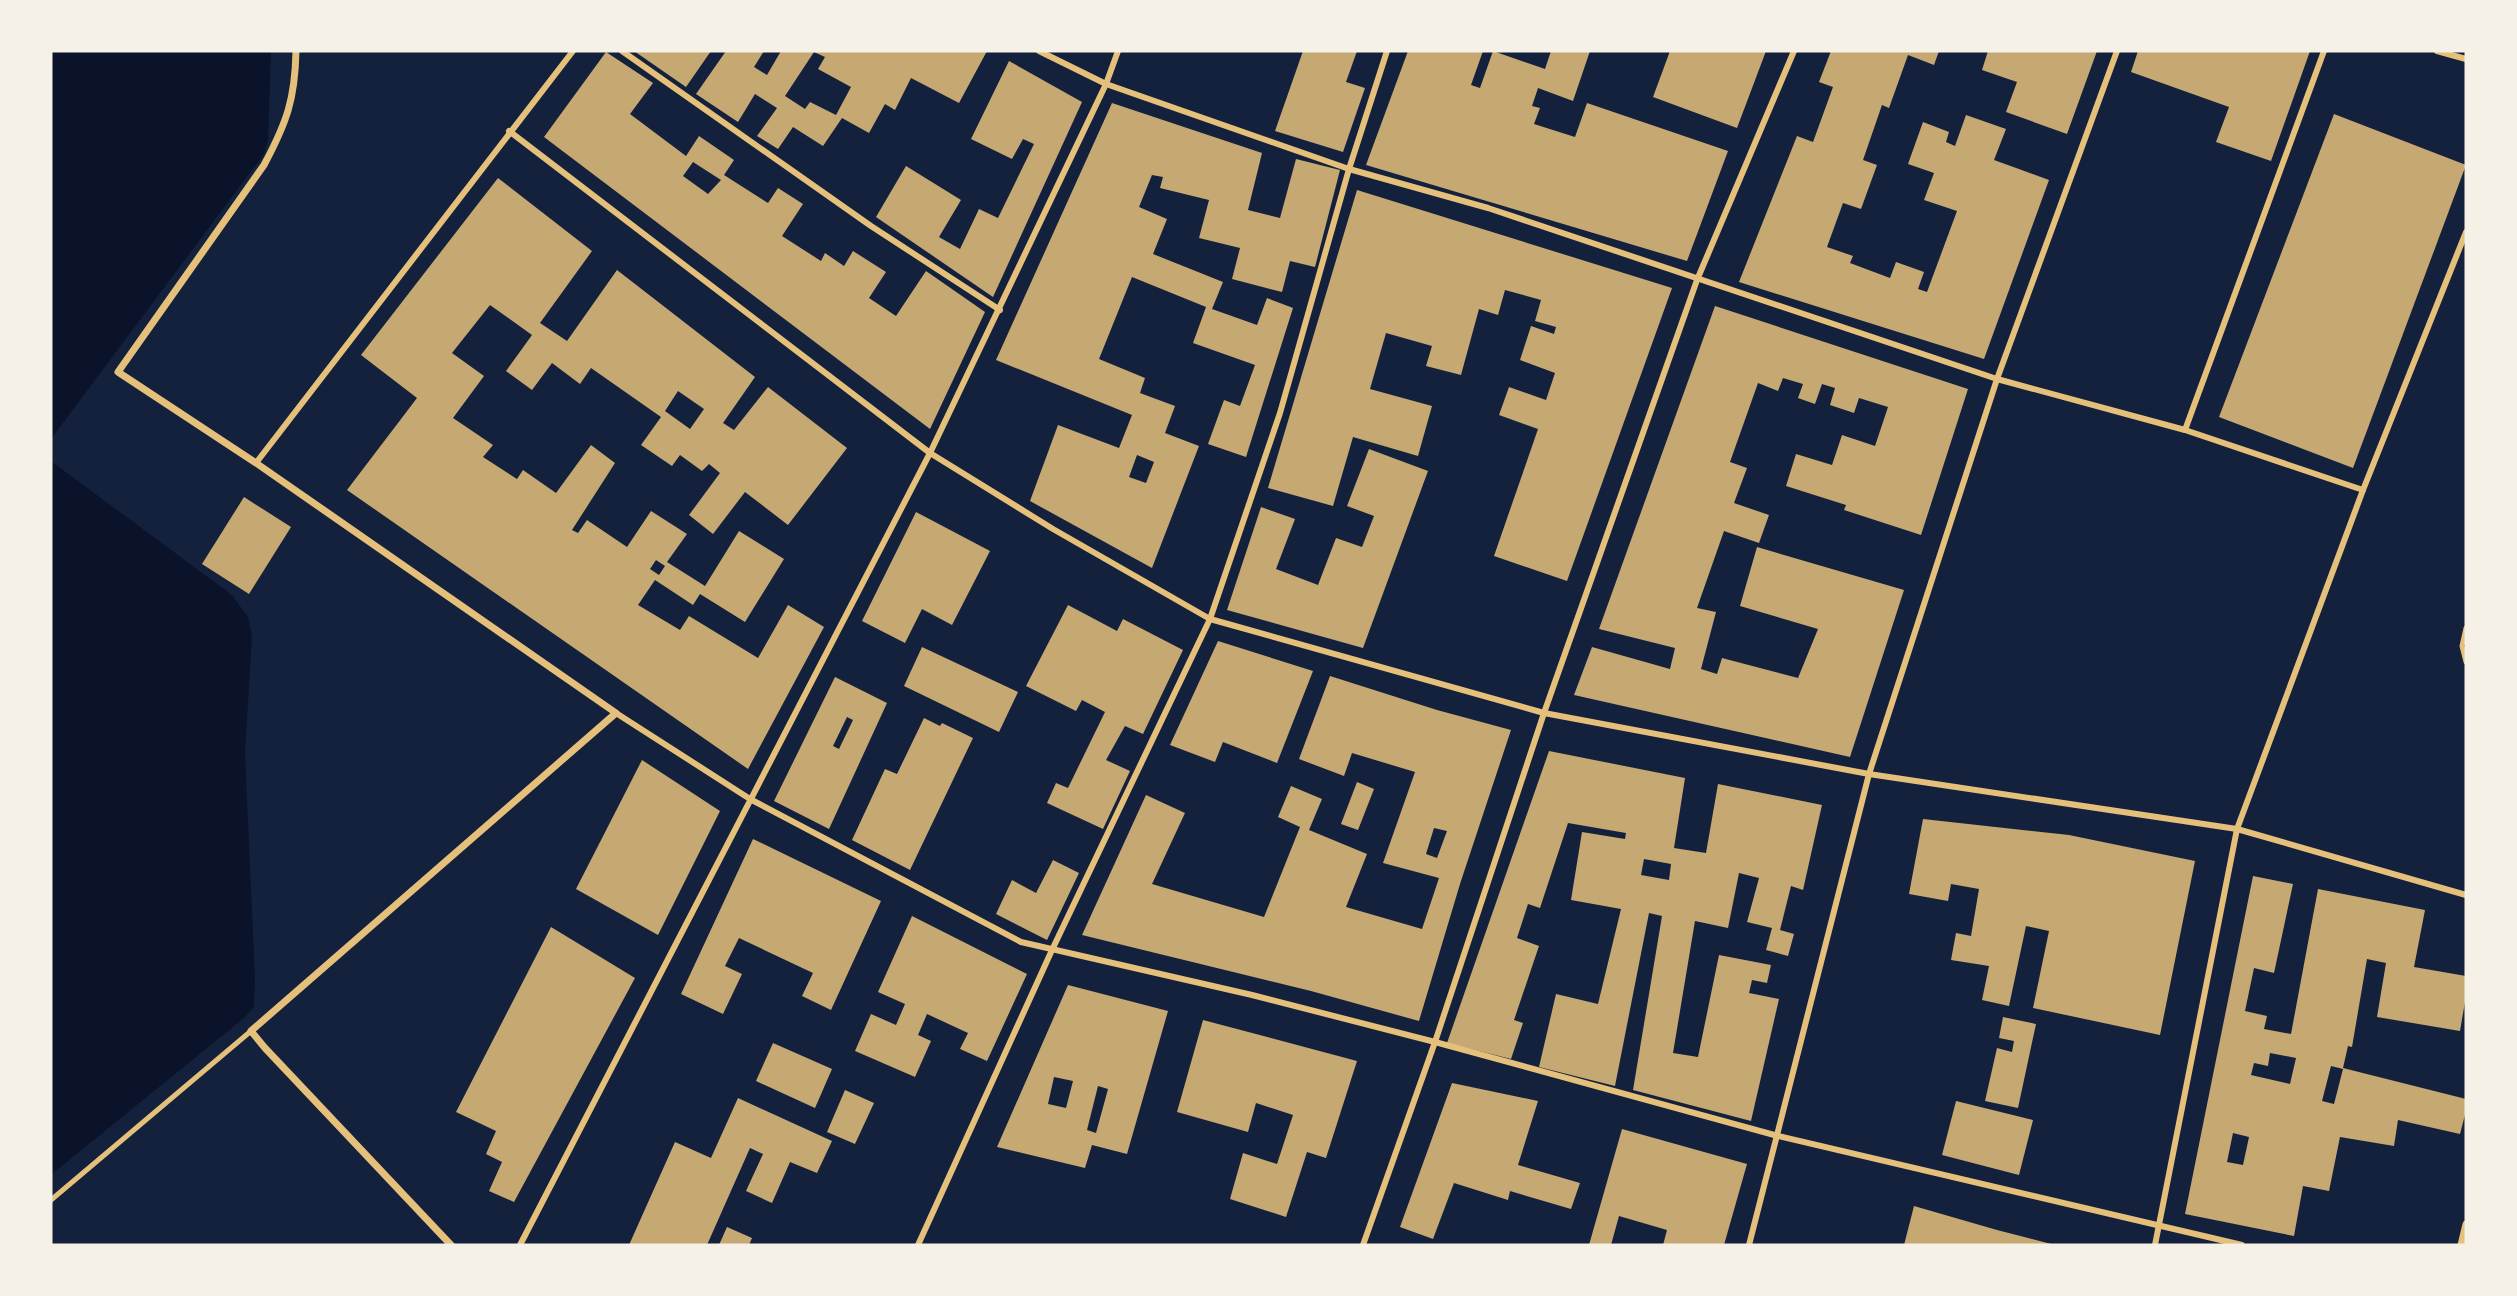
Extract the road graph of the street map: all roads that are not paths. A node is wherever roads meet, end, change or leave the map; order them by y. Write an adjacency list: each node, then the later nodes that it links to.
1 (296, 51): 21 (street)
2 (573, 51): 13 (street)
3 (622, 51): 17 (street)
4 (1039, 51): 12 (street)
5 (1118, 51): 12 (street)
6 (1387, 51): 14 (street)
7 (1794, 51): 16 (street)
8 (2117, 51): 18 (street)
9 (2324, 51): 19 (street)
10 (2437, 51): 11 (street)
11 (2466, 59)
12 (1106, 84): 14 (street); 17 (street)
13 (509, 131): 20 (street); 21 (street)
14 (1349, 169): 16 (street); 23 (street)
15 (2466, 232): 22 (street)
16 (1697, 280): 18 (street); 27 (street)
17 (1000, 310): 20 (street)
18 (1997, 380): 19 (street); 28 (street)
19 (2185, 430): 22 (street)
20 (930, 453): 23 (street); 29 (street)
21 (256, 463): 26 (street)
22 (2363, 490): 30 (street)
23 (1210, 619): 27 (street); 32 (street)
24 (2466, 628): 25 (lane)
25 (2466, 662)
26 (616, 713): 29 (street); 33 (street)
27 (1544, 713): 28 (street); 34 (street)
28 (1869, 774): 30 (street); 35 (street)
29 (750, 799): 32 (street); 41 (street)
30 (2237, 829): 31 (street); 38 (street)
31 (2466, 895)
32 (1052, 950): 34 (street); 42 (street)
33 (251, 1031): 36 (lane); 39 (street)
34 (1435, 1042): 35 (street); 43 (street)
35 (1778, 1136): 38 (street); 44 (street)
36 (51, 1200)
37 (2466, 1224): 47 (street)
38 (2159, 1227): 45 (street); 46 (street)
39 (442, 1242): 40 (street)
40 (451, 1245)
41 (520, 1245)
42 (918, 1245)
43 (1363, 1245)
44 (1749, 1245)
45 (2155, 1245)
46 (2242, 1245)
47 (2461, 1245)

